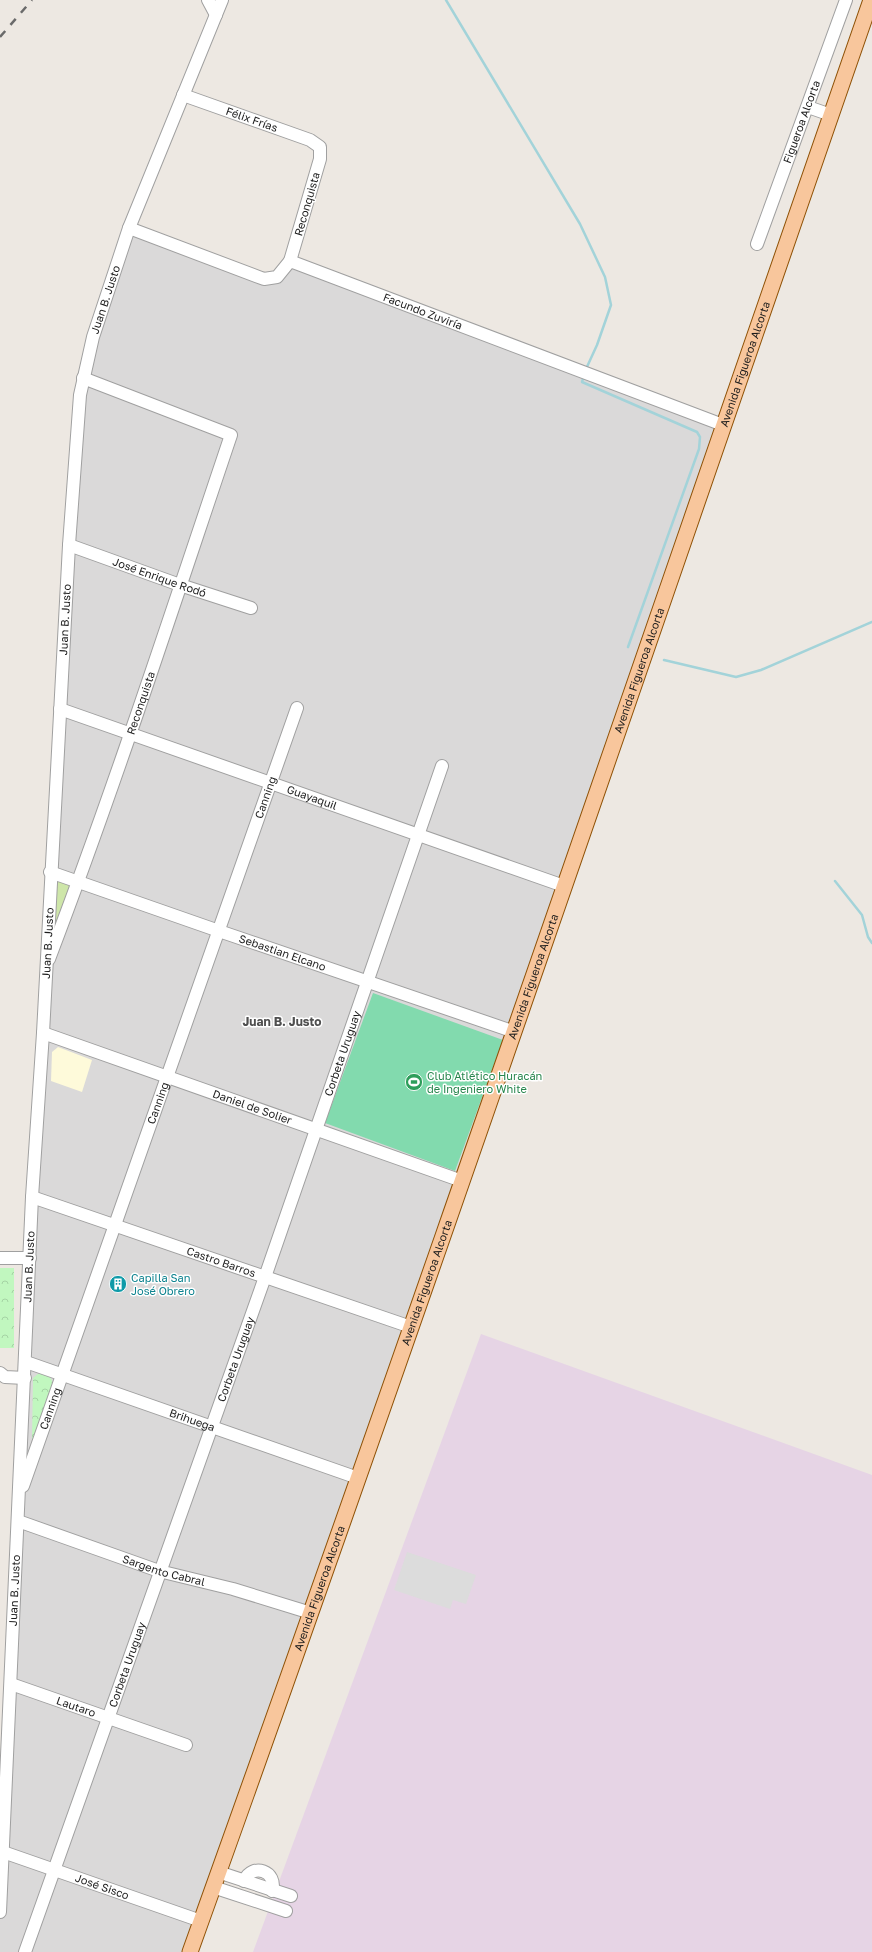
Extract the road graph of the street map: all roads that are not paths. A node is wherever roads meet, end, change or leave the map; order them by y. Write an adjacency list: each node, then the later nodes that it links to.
1 (208, 0): 5 (street)
2 (222, 0): 5 (street, Juan B. Justo)
3 (846, 0): 7 (street, Figueroa Alcorta)
4 (867, 1): 8 (main road, Avenida Figueroa Alcorta)
5 (216, 15): 6 (street, Juan B. Justo)
6 (183, 95): 9 (street, Félix Frías); 10 (street, Juan B. Justo)
7 (808, 107): 8 (street); 11 (street, Figueroa Alcorta)
8 (831, 115): 14 (main road, Avenida Figueroa Alcorta)
9 (320, 147): 12 (street, Reconquista)
10 (129, 228): 12 (street); 13 (street, Juan B. Justo)
11 (758, 244)
12 (290, 261): 14 (street, Facundo Zuviría)
13 (83, 378): 15 (street, Juan B. Justo); 16 (street, Reconquista)
14 (723, 425): 26 (main road, Avenida Figueroa Alcorta)
15 (68, 545): 16 (street, José Enrique Rodó); 18 (street, Juan B. Justo)
16 (180, 585): 17 (street, José Enrique Rodó); 20 (street, Reconquista)
17 (251, 608)
18 (60, 708): 20 (street, Guayaquil); 24 (street, Juan B. Justo)
19 (297, 708): 22 (street, Canning)
20 (131, 733): 22 (street, Guayaquil); 25 (street, Reconquista)
21 (442, 766): 23 (street, Corbeta Uruguay)
22 (271, 782): 23 (street, Guayaquil); 27 (street, Canning)
23 (418, 834): 26 (street, Guayaquil); 29 (street, Corbeta Uruguay)
24 (50, 872): 25 (street, Sebastian Elcano); 28 (street, Juan B. Justo)
25 (79, 881): 27 (street, Sebastian Elcano); 28 (street, Reconquista)
26 (564, 886): 30 (main road, Avenida Figueroa Alcorta)
27 (219, 931): 29 (street, Sebastian Elcano); 32 (street, Canning)
28 (45, 969): 31 (street, Juan B. Justo)
29 (368, 981): 30 (street, Sebastian Elcano); 33 (street, Corbeta Uruguay)
30 (515, 1032): 34 (main road, Avenida Figueroa Alcorta)
31 (43, 1033): 32 (street, Daniel de Solier); 35 (street, Juan B. Justo)
32 (167, 1078): 33 (street, Daniel de Solier); 36 (street, Canning)
33 (315, 1129): 34 (street, Daniel de Solier); 39 (street, Corbeta Uruguay)
34 (462, 1181): 40 (main road, Avenida Figueroa Alcorta)
35 (32, 1197): 36 (street, Castro Barros); 38 (street, Juan B. Justo)
36 (115, 1226): 39 (street, Castro Barros); 43 (street, Canning)
37 (0, 1258): 38 (street)
38 (30, 1258): 41 (street, Juan B. Justo)
39 (265, 1277): 40 (street, Castro Barros); 45 (street, Corbeta Uruguay)
40 (411, 1327): 46 (main road, Avenida Figueroa Alcorta)
41 (26, 1362): 43 (street, Brihuega); 44 (street, Juan B. Justo)
42 (0, 1373): 44 (street)
43 (63, 1374): 45 (street, Brihuega); 47 (street, Canning)
44 (25, 1378): 47 (street, Juan B. Justo)
45 (211, 1426): 46 (street, Brihuega); 49 (street, Corbeta Uruguay)
46 (358, 1478): 50 (main road, Avenida Figueroa Alcorta)
47 (19, 1499): 48 (street, Juan B. Justo)
48 (18, 1521): 49 (street, Sargento Cabral); 51 (street, Juan B. Justo)
49 (159, 1571): 50 (street, Sargento Cabral); 52 (street, Corbeta Uruguay)
50 (311, 1613): 56 (main road, Avenida Figueroa Alcorta)
51 (11, 1684): 52 (street, Lautaro); 54 (street, Juan B. Justo)
52 (109, 1719): 53 (street, Lautaro); 55 (street, Corbeta Uruguay)
53 (186, 1745)
54 (3, 1852): 55 (street, José Sisco); 62 (street, Juan B. Justo)
55 (54, 1869): 63 (street, José Sisco); 64 (street, Corbeta Uruguay)
56 (218, 1872): 57 (street); 58 (main road, Avenida Figueroa Alcorta)
57 (244, 1881): 59 (street); 59 (street)
58 (213, 1887): 61 (street); 63 (main road, Avenida Figueroa Alcorta)
59 (272, 1891): 60 (street)
60 (290, 1896)
61 (286, 1911)
62 (0, 1912)
63 (201, 1921): 65 (main road, Avenida Figueroa Alcorta)
64 (25, 1952)
65 (190, 1952)

